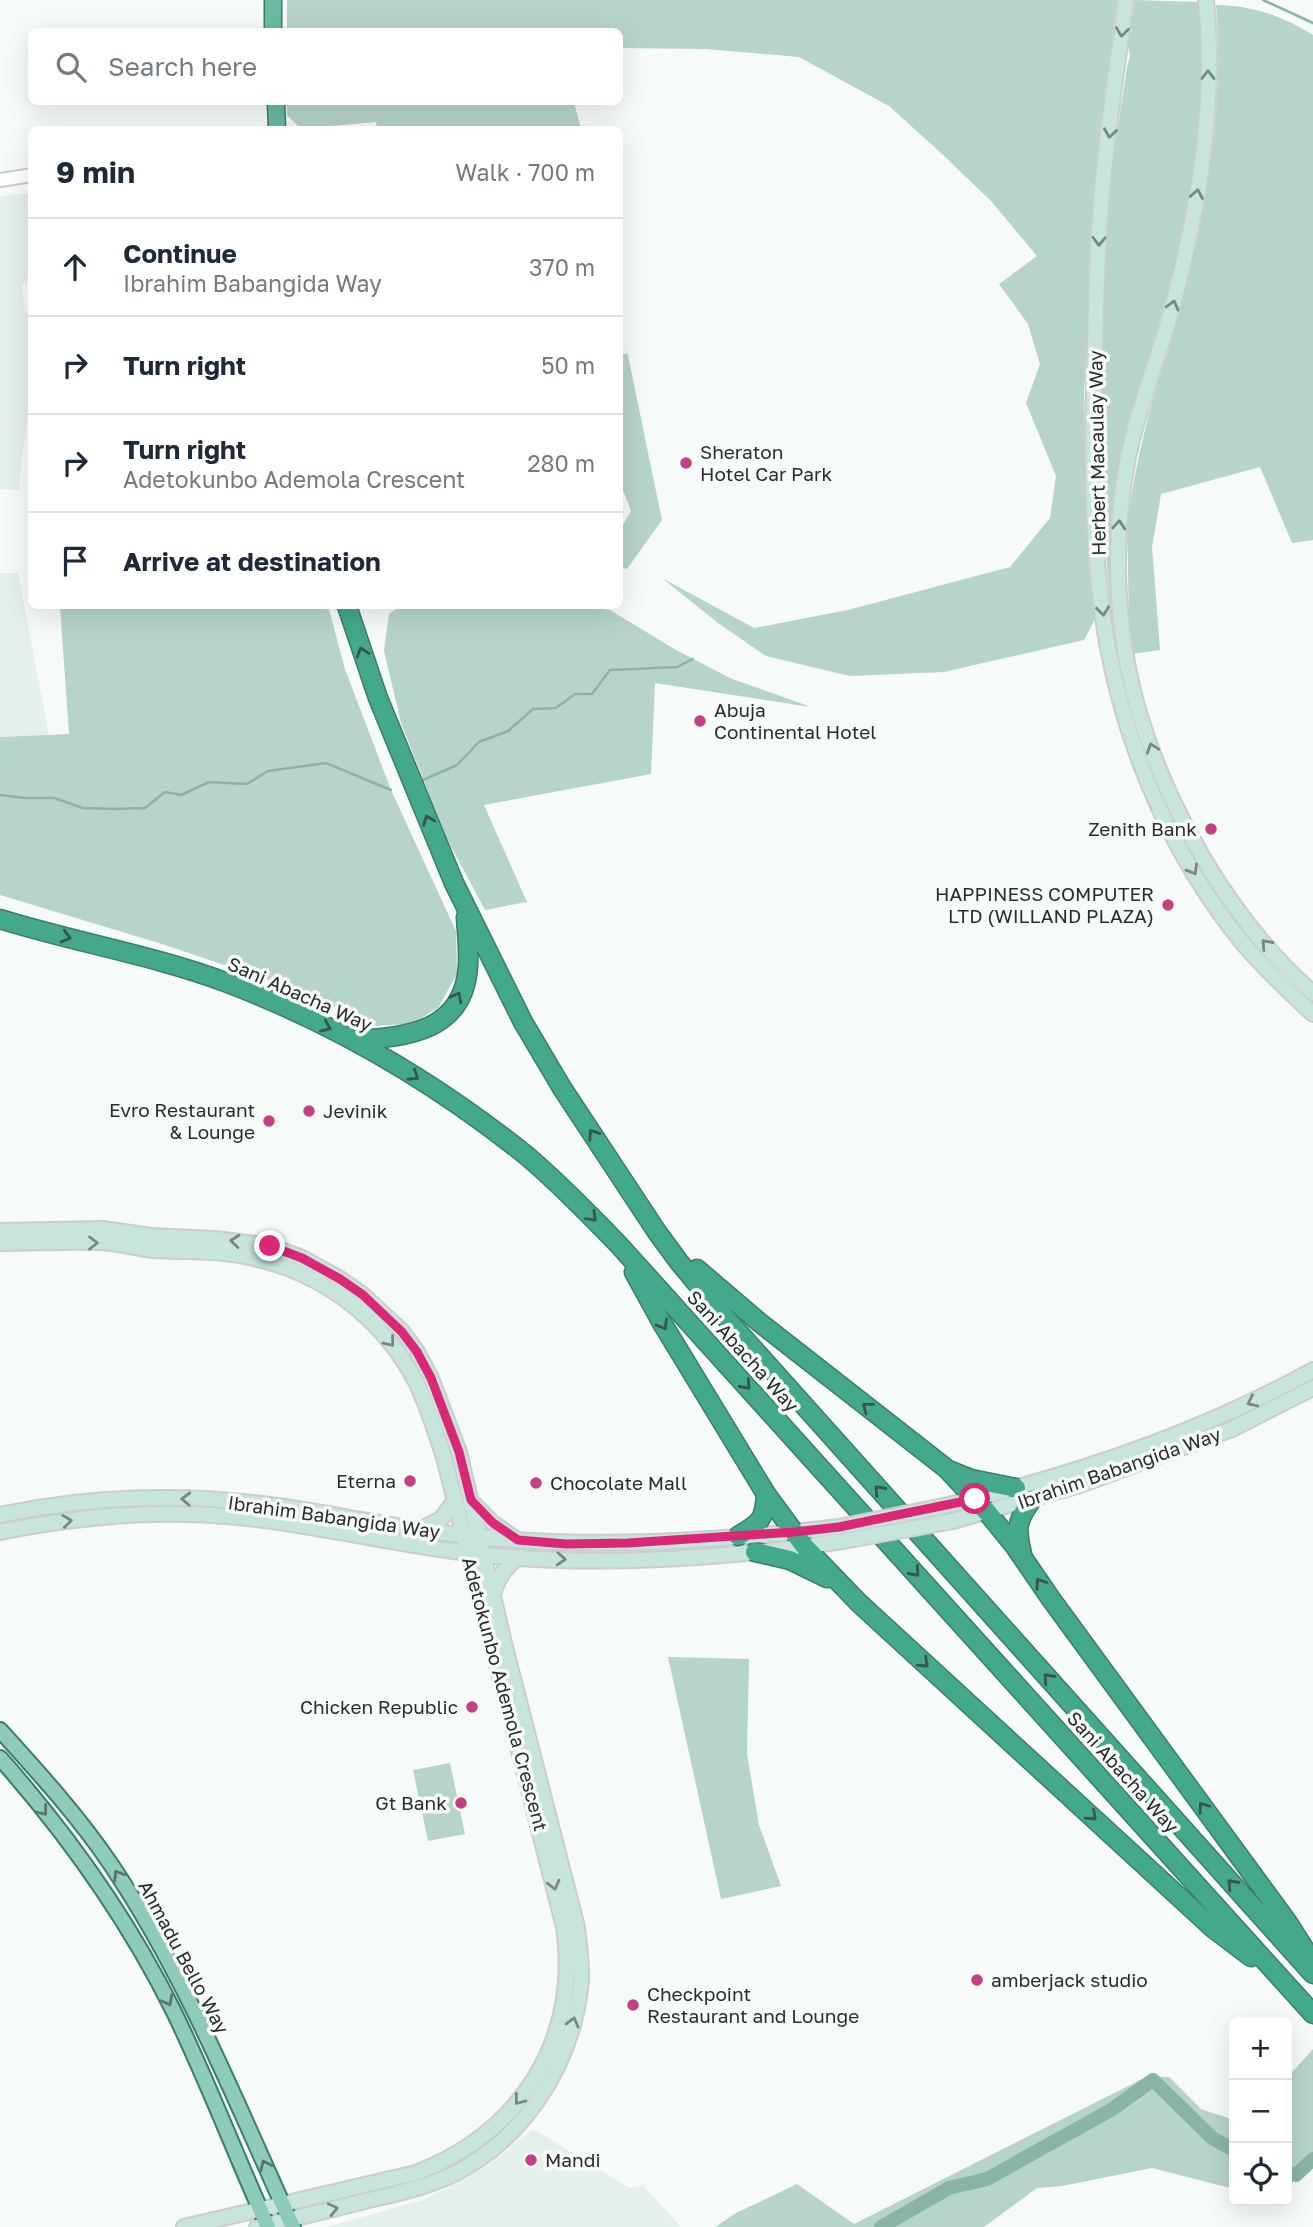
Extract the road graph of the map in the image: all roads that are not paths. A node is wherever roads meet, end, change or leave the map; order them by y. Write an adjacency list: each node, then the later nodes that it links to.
1 (273, 0): 4 (highway)
2 (1126, 0): 13 (main road, Herbert Macaulay Way, one-way to 13)
3 (1206, 0): 12 (main road, Herbert Macaulay Way, one-way to 3)
4 (273, 28)
5 (275, 105): 6 (highway)
6 (277, 126)
7 (28, 176): 8 (street)
8 (0, 180)
9 (348, 609): 10 (highway, Sani Abacha Way, one-way to 9)
10 (465, 906): 14 (highway, one-way to 10); 16 (highway, Sani Abacha Way, one-way to 10)
11 (0, 919): 14 (highway, Sani Abacha Way, one-way to 14)
12 (1313, 993)
13 (1313, 1014)
14 (356, 1040): 18 (highway, Sani Abacha Way, one-way to 18)
15 (0, 1231): 26 (main road, Adetokunbo Ademola Crescent, one-way to 15)
16 (657, 1232): 21 (highway, one-way to 16); 49 (highway, Sani Abacha Way, one-way to 16)
17 (0, 1243): 25 (main road, Adetokunbo Ademola Crescent, one-way to 25)
18 (618, 1244): 23 (highway, one-way to 23); 50 (highway, Sani Abacha Way, one-way to 50)
19 (1313, 1370): 22 (main road, Ibrahim Babangida Way, one-way to 22)
20 (1313, 1388): 27 (main road, Ibrahim Babangida Way)
21 (947, 1469): 22 (highway); 24 (highway)
22 (1016, 1488): 24 (main road, Ibrahim Babangida Way)
23 (766, 1493): 32 (highway); 35 (highway)
24 (975, 1499): 28 (highway); 35 (main road, Ibrahim Babangida Way, bridge)
25 (455, 1500): 30 (main road); 33 (main road, Adetokunbo Ademola Crescent)
26 (471, 1500): 34 (main road, Adetokunbo Ademola Crescent); 36 (main road)
27 (1031, 1501): 28 (main road, Ibrahim Babangida Way); 42 (highway)
28 (987, 1512): 35 (main road, Ibrahim Babangida Way, bridge); 42 (highway)
29 (0, 1515): 30 (main road, Ibrahim Babangida Way, one-way to 29)
30 (421, 1529): 33 (main road, Ibrahim Babangida Way)
31 (0, 1532): 37 (main road, Ibrahim Babangida Way, one-way to 37)
32 (738, 1535): 35 (main road, Ibrahim Babangida Way); 36 (main road, Ibrahim Babangida Way)
33 (464, 1536): 34 (main road, Ibrahim Babangida Way); 39 (main road, Adetokunbo Ademola Crescent)
34 (480, 1538): 36 (main road, Ibrahim Babangida Way); 40 (main road, Adetokunbo Ademola Crescent)
35 (799, 1539): 38 (main road, Ibrahim Babangida Way); 44 (highway)
36 (518, 1540)
37 (441, 1549): 39 (main road, Ibrahim Babangida Way); 43 (main road)
38 (755, 1552): 41 (main road, Ibrahim Babangida Way, one-way to 38); 44 (highway)
39 (467, 1553): 40 (main road, Ibrahim Babangida Way); 43 (main road, Adetokunbo Ademola Crescent)
40 (484, 1555): 41 (main road, Ibrahim Babangida Way); 45 (main road, Adetokunbo Ademola Crescent)
41 (520, 1557): 45 (main road)
42 (1024, 1560): 48 (highway, one-way to 42)
43 (477, 1583): 52 (main road, Adetokunbo Ademola Crescent, one-way to 52)
44 (847, 1590): 50 (highway, one-way to 50)
45 (493, 1594): 54 (main road, Adetokunbo Ademola Crescent, one-way to 45)
46 (0, 1730): 52 (main road, Ahmadu Bello Way, one-way to 46)
47 (0, 1758): 53 (main road, Ahmadu Bello Way, one-way to 53)
48 (1313, 1962)
49 (1313, 1974)
50 (1284, 1983): 51 (highway, Sani Abacha Way)
51 (1313, 2014)
52 (283, 2203): 53 (main road, Adetokunbo Ademola Crescent); 54 (main road, Ahmadu Bello Way)
53 (260, 2209): 55 (main road, Ahmadu Bello Way); 56 (main road, Adetokunbo Ademola Crescent)
54 (291, 2223): 55 (main road, Adetokunbo Ademola Crescent)
55 (264, 2226)
56 (184, 2227)

